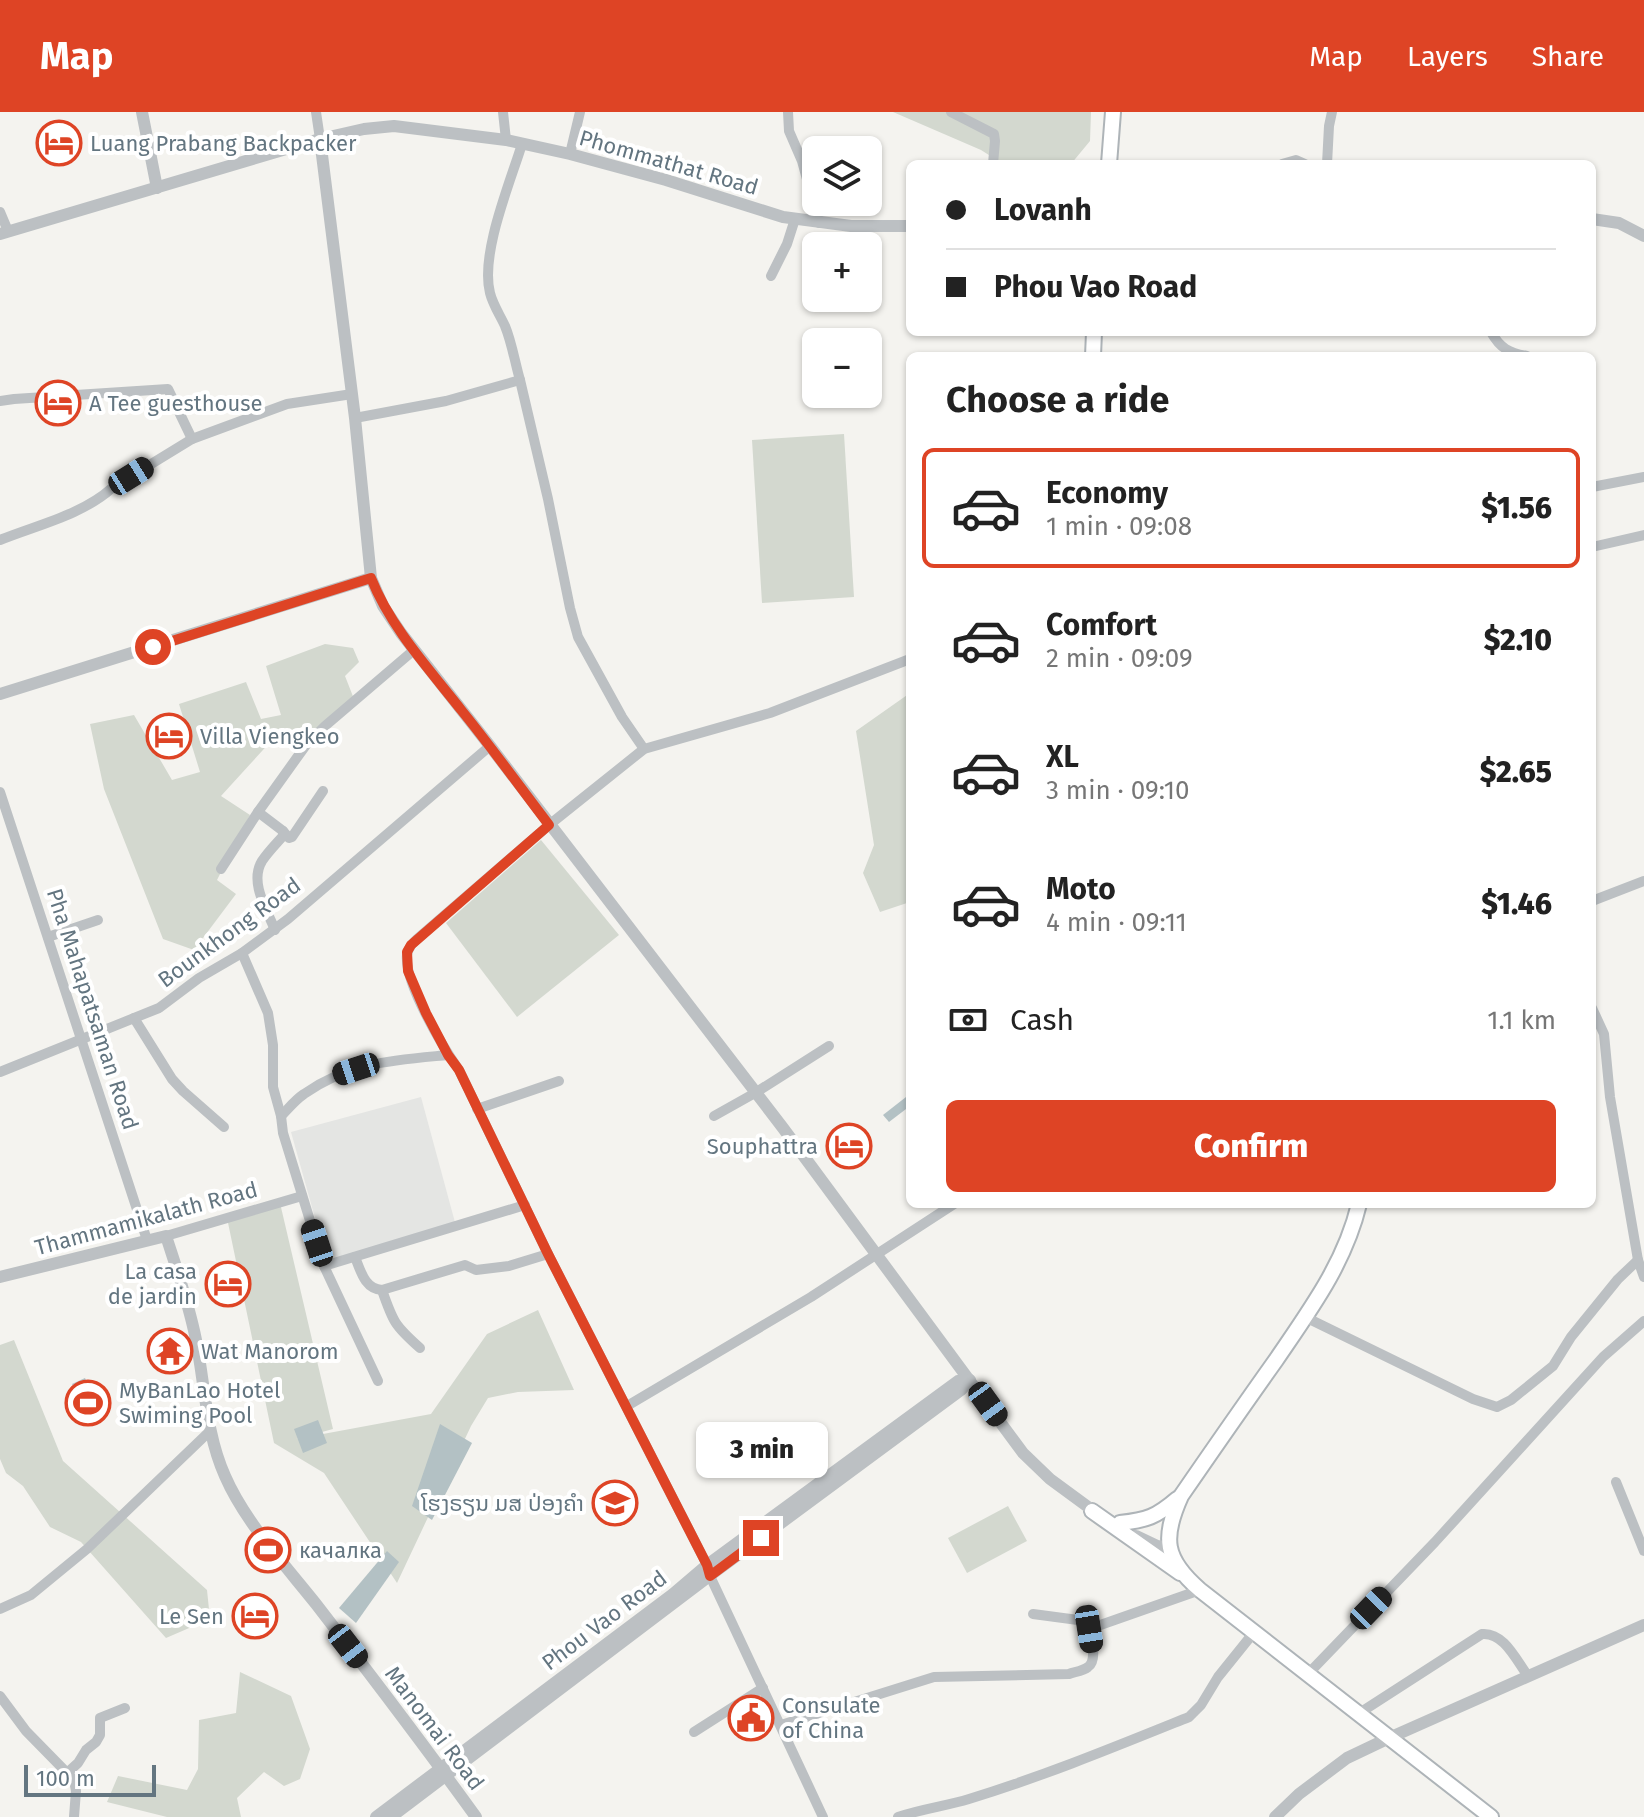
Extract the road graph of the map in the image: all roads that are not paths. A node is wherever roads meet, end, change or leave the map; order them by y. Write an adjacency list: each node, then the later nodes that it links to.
1 (142, 112): 18 (street)
2 (316, 112): 10 (street)
3 (503, 112): 11 (street)
4 (580, 112): 13 (street)
5 (787, 112): 22 (street)
6 (951, 112): 14 (street)
7 (1113, 112): 9 (main road)
8 (1332, 112): 17 (street)
9 (1111, 137): 15 (main road); 16 (main road)
10 (320, 139): 11 (street, Phommathat Road); 18 (street, Phommathat Road); 30 (street)
11 (506, 140): 12 (street, Phommathat Road)
12 (522, 144): 13 (street, Phommathat Road); 29 (street)
13 (570, 154): 20 (street, Phommathat Road)
14 (993, 160)
15 (1101, 160)
16 (1112, 160)
17 (1327, 160)
18 (157, 188): 24 (street, Phommathat Road)
19 (0, 212): 24 (street)
20 (795, 219): 22 (street, Phommathat Road); 26 (street)
21 (1596, 219): 25 (street)
22 (819, 223): 23 (street, Phommathat Road)
23 (906, 226)
24 (4, 233)
25 (1643, 233)
26 (771, 276)
27 (1493, 336): 28 (street)
28 (1511, 352)
29 (520, 380): 32 (street); 44 (street)
30 (352, 394): 32 (street); 33 (street)
31 (0, 401): 33 (street)
32 (355, 418): 39 (street)
33 (192, 439): 37 (street)
34 (1644, 477): 35 (street)
35 (1596, 486)
36 (1644, 535): 38 (street)
37 (0, 540)
38 (1596, 546)
39 (371, 578): 40 (street); 42 (street)
40 (414, 650): 43 (street); 47 (street)
41 (906, 661): 44 (street)
42 (0, 694)
43 (490, 746): 48 (street); 54 (street, Bounkhong Road)
44 (644, 749): 48 (street)
45 (323, 791): 49 (street)
46 (0, 792): 55 (street, Pha Mahapatsaman Road)
47 (258, 812): 49 (street); 50 (street)
48 (549, 825): 61 (street); 64 (street)
49 (283, 831): 54 (street)
50 (221, 869)
51 (1644, 881): 52 (street)
52 (1596, 899)
53 (98, 920): 55 (street)
54 (275, 930): 56 (street, Bounkhong Road)
55 (48, 937): 59 (street, Pha Mahapatsaman Road)
56 (242, 953): 58 (street, Bounkhong Road); 66 (street)
57 (1596, 1017): 78 (street)
58 (134, 1018): 59 (street, Bounkhong Road); 68 (street)
59 (82, 1040): 62 (street, Bounkhong Road); 74 (street, Pha Mahapatsaman Road)
60 (829, 1046): 64 (street)
61 (448, 1055): 65 (street); 66 (street)
62 (0, 1072)
63 (559, 1081): 65 (street)
64 (755, 1093): 67 (street); 76 (street)
65 (477, 1109): 70 (street)
66 (281, 1116): 69 (street)
67 (714, 1116)
68 (224, 1127)
69 (302, 1196): 73 (street, Thammamikalath Road); 79 (street)
70 (525, 1205): 75 (street); 77 (street)
71 (948, 1208): 76 (street)
72 (1358, 1208): 83 (main road)
73 (166, 1236): 74 (street, Thammamikalath Road); 89 (street, Manomai Road)
74 (147, 1240): 80 (street, Thammamikalath Road)
75 (548, 1254): 82 (street); 88 (street)
76 (878, 1254): 86 (street); 88 (street)
77 (355, 1257): 79 (street); 82 (street)
78 (1638, 1260): 81 (street); 83 (street)
79 (324, 1266): 87 (street)
80 (0, 1277)
81 (1644, 1277)
82 (382, 1290): 85 (street)
83 (1305, 1317): 91 (main road)
84 (1644, 1321): 104 (street)
85 (420, 1348)
86 (970, 1380): 92 (street); 96 (street, Phou Vao Road)
87 (378, 1381)
88 (627, 1406): 96 (street)
89 (211, 1430): 99 (street); 113 (street, Manomai Road)
90 (1616, 1482): 95 (street)
91 (1181, 1496): 93 (main road); 94 (main road)
92 (1092, 1511): 93 (street); 94 (street); 97 (main road)
93 (1120, 1523): 94 (street)
94 (1169, 1544): 97 (main road)
95 (1644, 1551)
96 (709, 1570): 106 (street); 113 (street, Phou Vao Road)
97 (1184, 1576): 98 (main road)
98 (1200, 1590): 102 (street); 103 (main road)
99 (0, 1609)
100 (1033, 1614): 102 (street)
101 (1644, 1625): 105 (street)
102 (1089, 1629): 110 (street)
103 (1255, 1631): 104 (main road); 120 (street)
104 (1307, 1675): 109 (main road)
105 (1528, 1676): 109 (street); 112 (street)
106 (763, 1688): 110 (street); 111 (street)
107 (0, 1696): 114 (street)
108 (125, 1708): 114 (street)
109 (1358, 1714): 112 (main road)
110 (781, 1725): 119 (street)
111 (694, 1732)
112 (1389, 1738): 121 (street); 122 (main road)
113 (443, 1771): 116 (street, Phou Vao Road); 117 (street, Phou Vao Road); 118 (street, Manomai Road)
114 (67, 1773): 115 (street)
115 (74, 1817)
116 (376, 1817)
117 (391, 1817)
118 (476, 1817)
119 (823, 1817)
120 (898, 1817)
121 (1275, 1817)
122 (1491, 1817)

